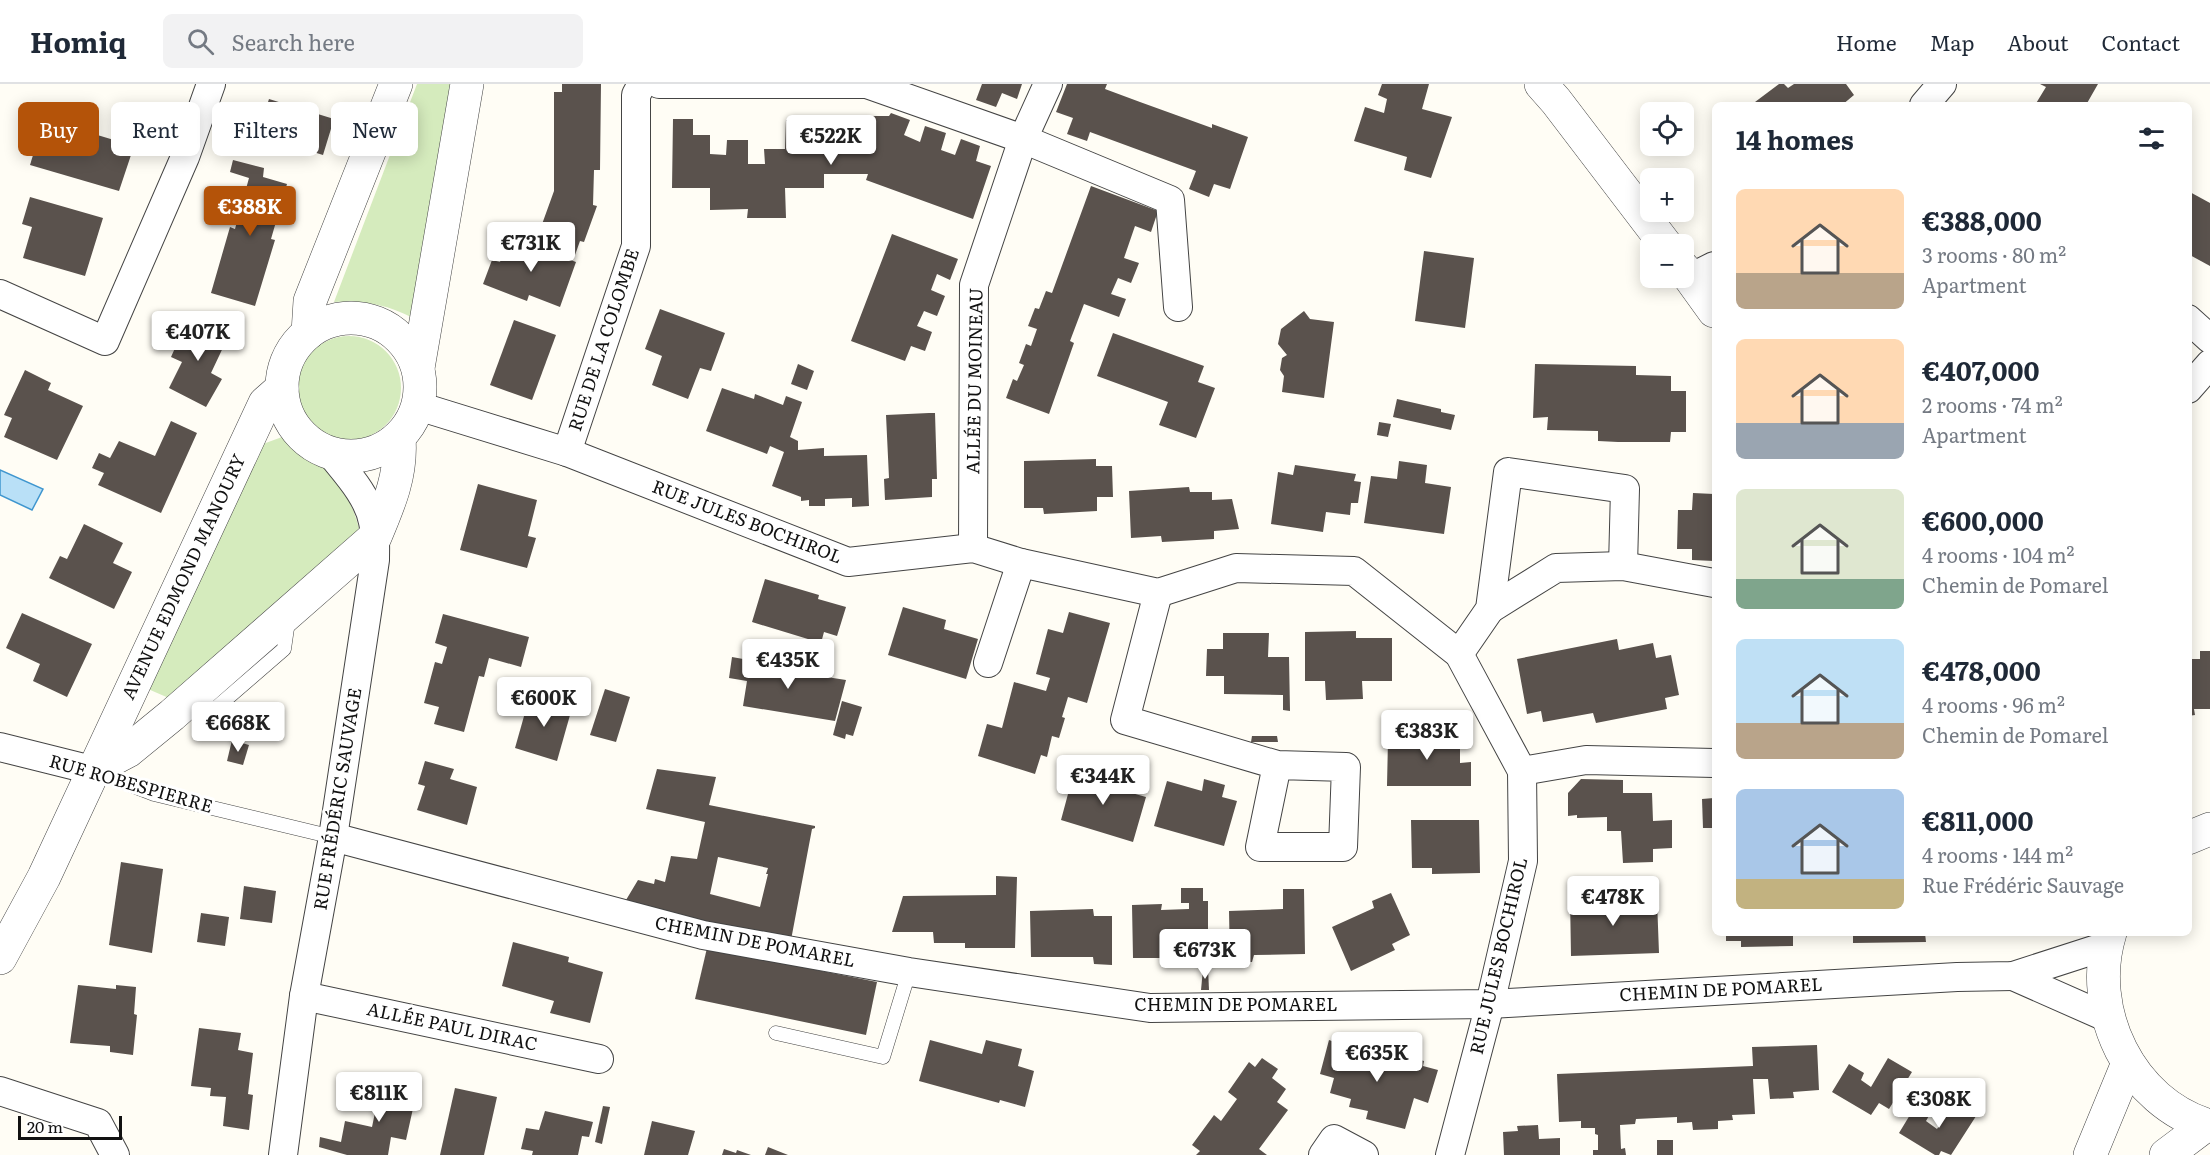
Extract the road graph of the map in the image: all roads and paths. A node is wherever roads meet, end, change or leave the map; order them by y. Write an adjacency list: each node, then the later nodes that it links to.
1 (211, 84): 11 (street)
2 (396, 84): 15 (street)
3 (468, 84): 18 (street)
4 (642, 84): 23 (street, RUE DE LA COLOMBE)
5 (659, 84): 8 (street)
6 (1048, 84): 8 (street, ALLÉE DU MOINEAU)
7 (1541, 84): 9 (street)
8 (1023, 139): 12 (street); 26 (street, ALLÉE DU MOINEAU)
9 (1657, 234)
10 (1696, 271): 13 (street)
11 (0, 294)
12 (1178, 307)
13 (1712, 307)
14 (2192, 323): 16 (street)
15 (308, 333): 18 (street); 20 (street)
16 (2210, 339)
17 (2210, 364): 19 (street)
18 (418, 368): 21 (street)
19 (2192, 384)
20 (282, 388): 24 (street); 37 (street, AVENUE EDMOND MANOURY)
21 (418, 406): 22 (street); 23 (street, RUE JULES BOCHIROL)
22 (399, 438): 24 (street); 25 (street)
23 (567, 452): 26 (street, RUE JULES BOCHIROL)
24 (331, 454): 25 (street, RUE FRÉDÉRIC SAUVAGE)
25 (375, 537): 37 (street); 41 (street, RUE FRÉDÉRIC SAUVAGE)
26 (973, 548): 27 (street, RUE JULES BOCHIROL)
27 (1021, 563): 30 (street, RUE JULES BOCHIROL); 33 (street)
28 (1623, 566): 29 (street); 31 (street); 31 (street)
29 (1712, 583)
30 (1158, 593): 32 (street, RUE JULES BOCHIROL); 36 (street)
31 (1490, 609): 32 (street)
32 (1459, 654): 38 (street, RUE JULES BOCHIROL)
33 (988, 663)
34 (0, 747): 37 (street, RUE ROBESPIERRE)
35 (1712, 763): 38 (street)
36 (1277, 765)
37 (92, 770): 41 (lane, RUE ROBESPIERRE); 43 (street, AVENUE EDMOND MANOURY)
38 (1522, 771): 47 (street, RUE JULES BOCHIROL)
39 (2210, 829): 40 (street)
40 (2192, 836)
41 (333, 837): 44 (street, CHEMIN DE POMAREL); 46 (street, RUE FRÉDÉRIC SAUVAGE)
42 (2108, 940): 45 (street, CHEMIN DE POMAREL); 48 (street)
43 (0, 958)
44 (909, 972): 47 (street, CHEMIN DE POMAREL); 49 (lane)
45 (2013, 976): 47 (street, CHEMIN DE POMAREL); 48 (street, CHEMIN DE POMAREL)
46 (304, 996): 50 (street, ALLÉE PAUL DIRAC); 55 (street, RUE FRÉDÉRIC SAUVAGE)
47 (1490, 1004): 58 (street, RUE JULES BOCHIROL)
48 (2108, 1018): 51 (street)
49 (776, 1033)
50 (599, 1059)
51 (2128, 1063): 53 (street); 59 (street)
52 (0, 1091): 54 (street)
53 (2208, 1126): 60 (street)
54 (115, 1155)
55 (283, 1155)
56 (1323, 1155): 57 (street)
57 (1364, 1155)
58 (1450, 1155)
59 (2090, 1155)
60 (2166, 1155)

